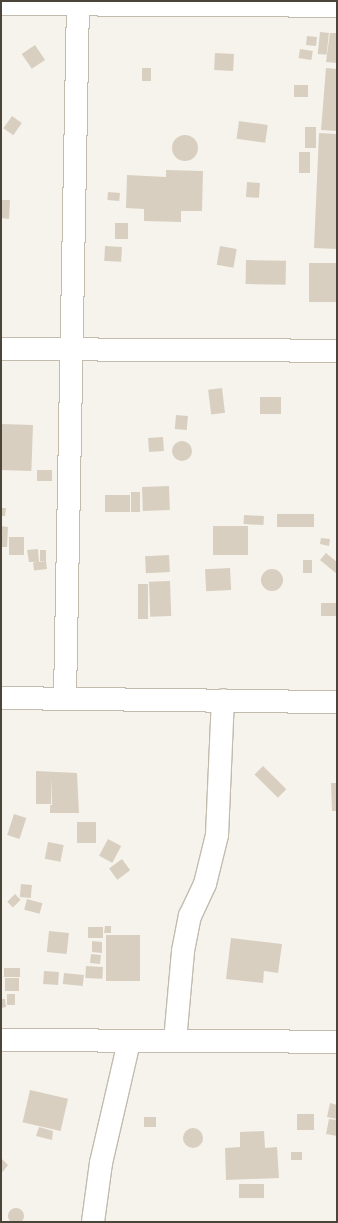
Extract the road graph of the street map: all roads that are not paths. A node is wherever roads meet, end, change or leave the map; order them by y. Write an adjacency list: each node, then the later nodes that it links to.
1 (78, 3): 2 (street); 3 (street); 5 (street)
2 (1, 4)
3 (337, 6)
4 (1, 350): 5 (street)
5 (72, 350): 6 (street); 8 (street)
6 (337, 352)
7 (1, 698): 8 (street)
8 (65, 698): 9 (street)
9 (223, 700): 10 (street); 12 (street)
10 (337, 702)
11 (1, 1040): 13 (street)
12 (175, 1041): 13 (street); 14 (street)
13 (129, 1042): 15 (street)
14 (337, 1042)
15 (93, 1222)

